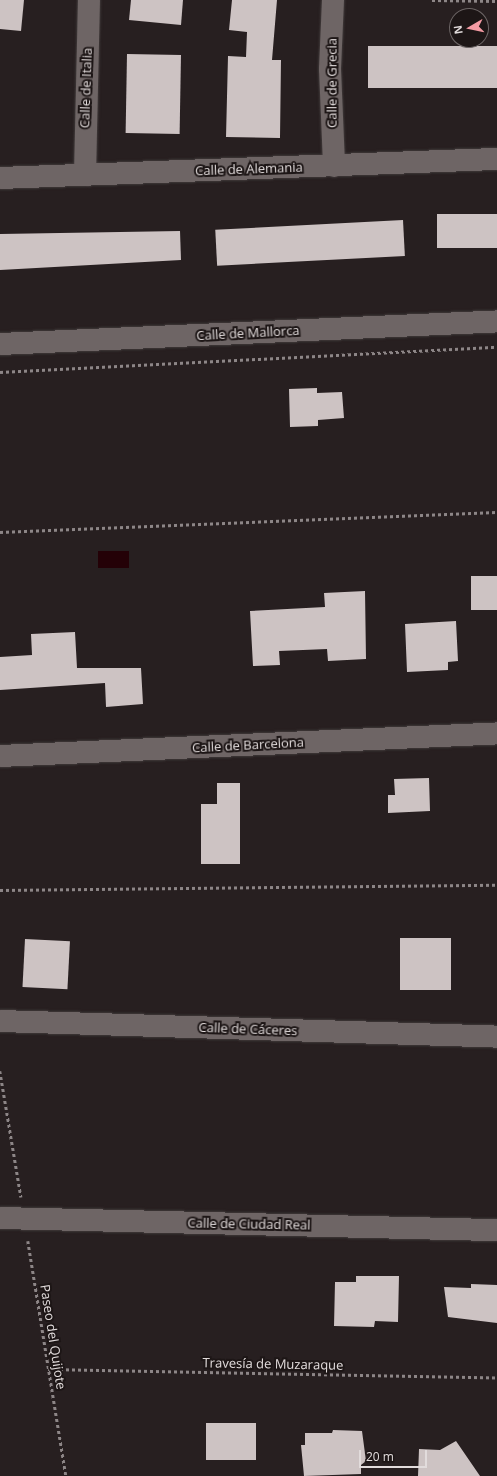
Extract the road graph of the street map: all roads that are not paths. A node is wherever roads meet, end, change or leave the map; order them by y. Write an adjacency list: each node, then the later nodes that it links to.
1 (89, 0): 5 (street, Calle de Italia)
2 (333, 0): 4 (street, Calle de Grecia)
3 (497, 159): 4 (street, Calle de Alemania)
4 (334, 166): 5 (street, Calle de Alemania)
5 (85, 175): 6 (street, Calle de Alemania)
6 (0, 178)
7 (497, 321): 8 (street, Calle de Mallorca)
8 (0, 344)
9 (497, 734): 10 (street, Calle de Barcelona)
10 (0, 756)
11 (0, 1021): 12 (street, Calle de Cáceres)
12 (497, 1036)
13 (0, 1218): 14 (street, Calle de Ciudad Real)
14 (497, 1230)

